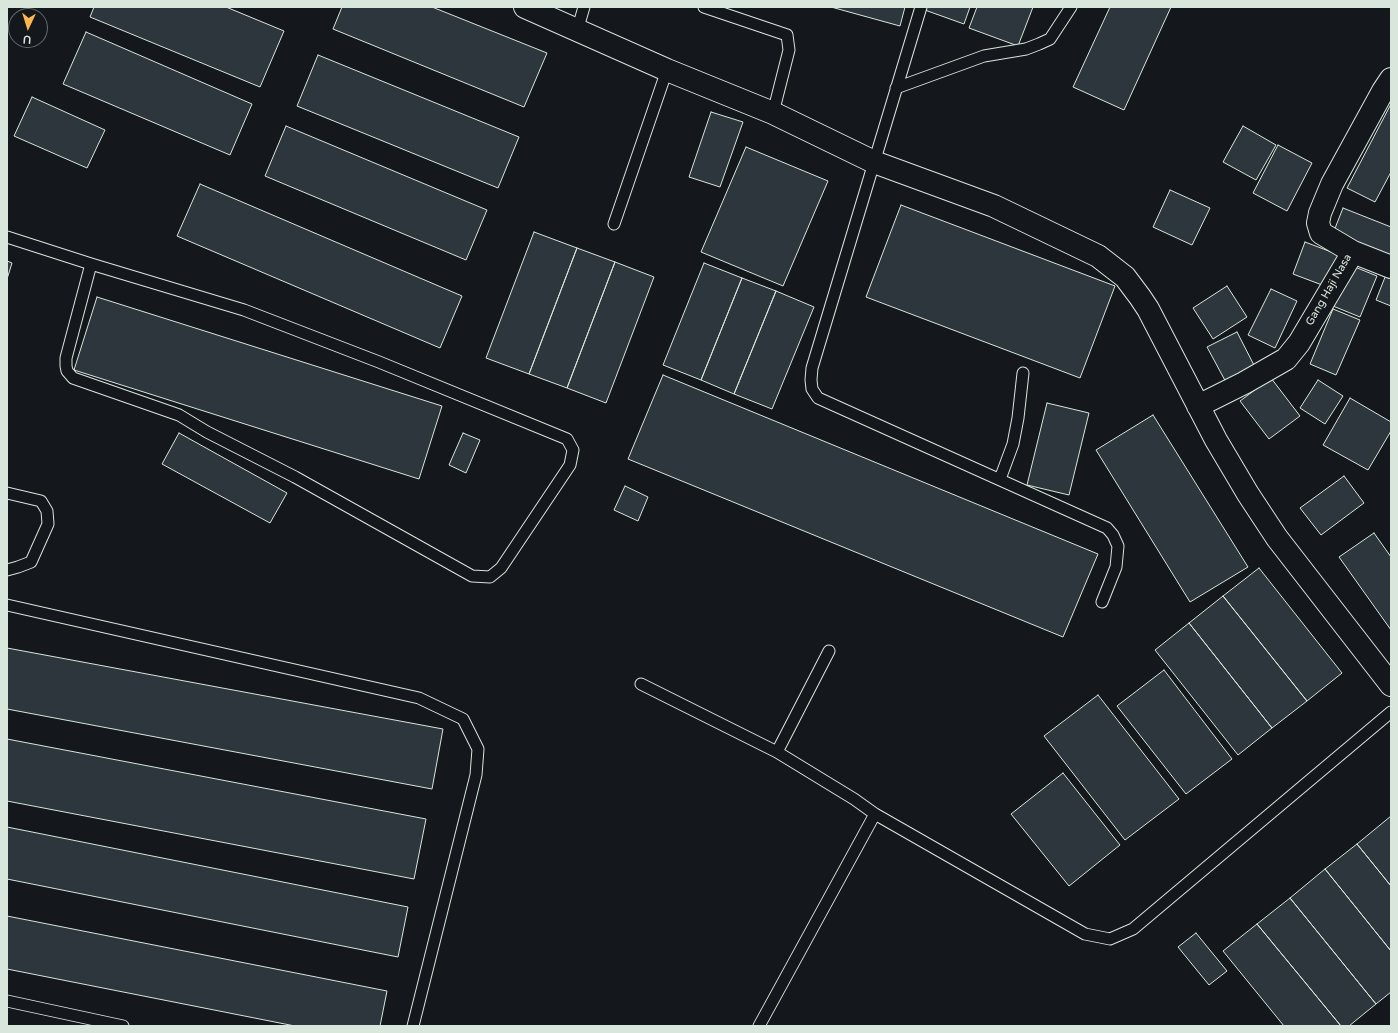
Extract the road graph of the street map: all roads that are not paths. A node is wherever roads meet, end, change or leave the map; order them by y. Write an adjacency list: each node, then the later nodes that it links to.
1 (524, 7): 6 (street)
2 (584, 7): 6 (lane)
3 (704, 7): 10 (lane)
4 (921, 7): 9 (lane)
5 (1071, 7): 9 (lane)
6 (577, 31): 7 (street)
7 (667, 70): 10 (street); 12 (lane)
8 (1391, 79): 14 (street, Gang Haji Nasa)
9 (896, 88): 11 (lane)
10 (773, 113): 11 (street)
11 (874, 162): 18 (street); 19 (lane)
12 (614, 224)
13 (7, 237): 15 (lane)
14 (1353, 252): 16 (street); 18 (street, Gang Haji Nasa)
15 (91, 264): 15 (lane)
16 (1391, 267)
17 (1023, 373): 19 (lane)
18 (1198, 406): 26 (street)
19 (1000, 480): 22 (lane)
20 (7, 493): 21 (lane)
21 (7, 570)
22 (1102, 602)
23 (7, 605): 32 (lane)
24 (829, 651): 28 (lane)
25 (641, 684): 28 (lane)
26 (1391, 685)
27 (1391, 712): 29 (lane)
28 (777, 752): 29 (lane)
29 (875, 814): 33 (lane)
30 (7, 1001): 31 (lane)
31 (123, 1026)
32 (413, 1026)
33 (759, 1026)

